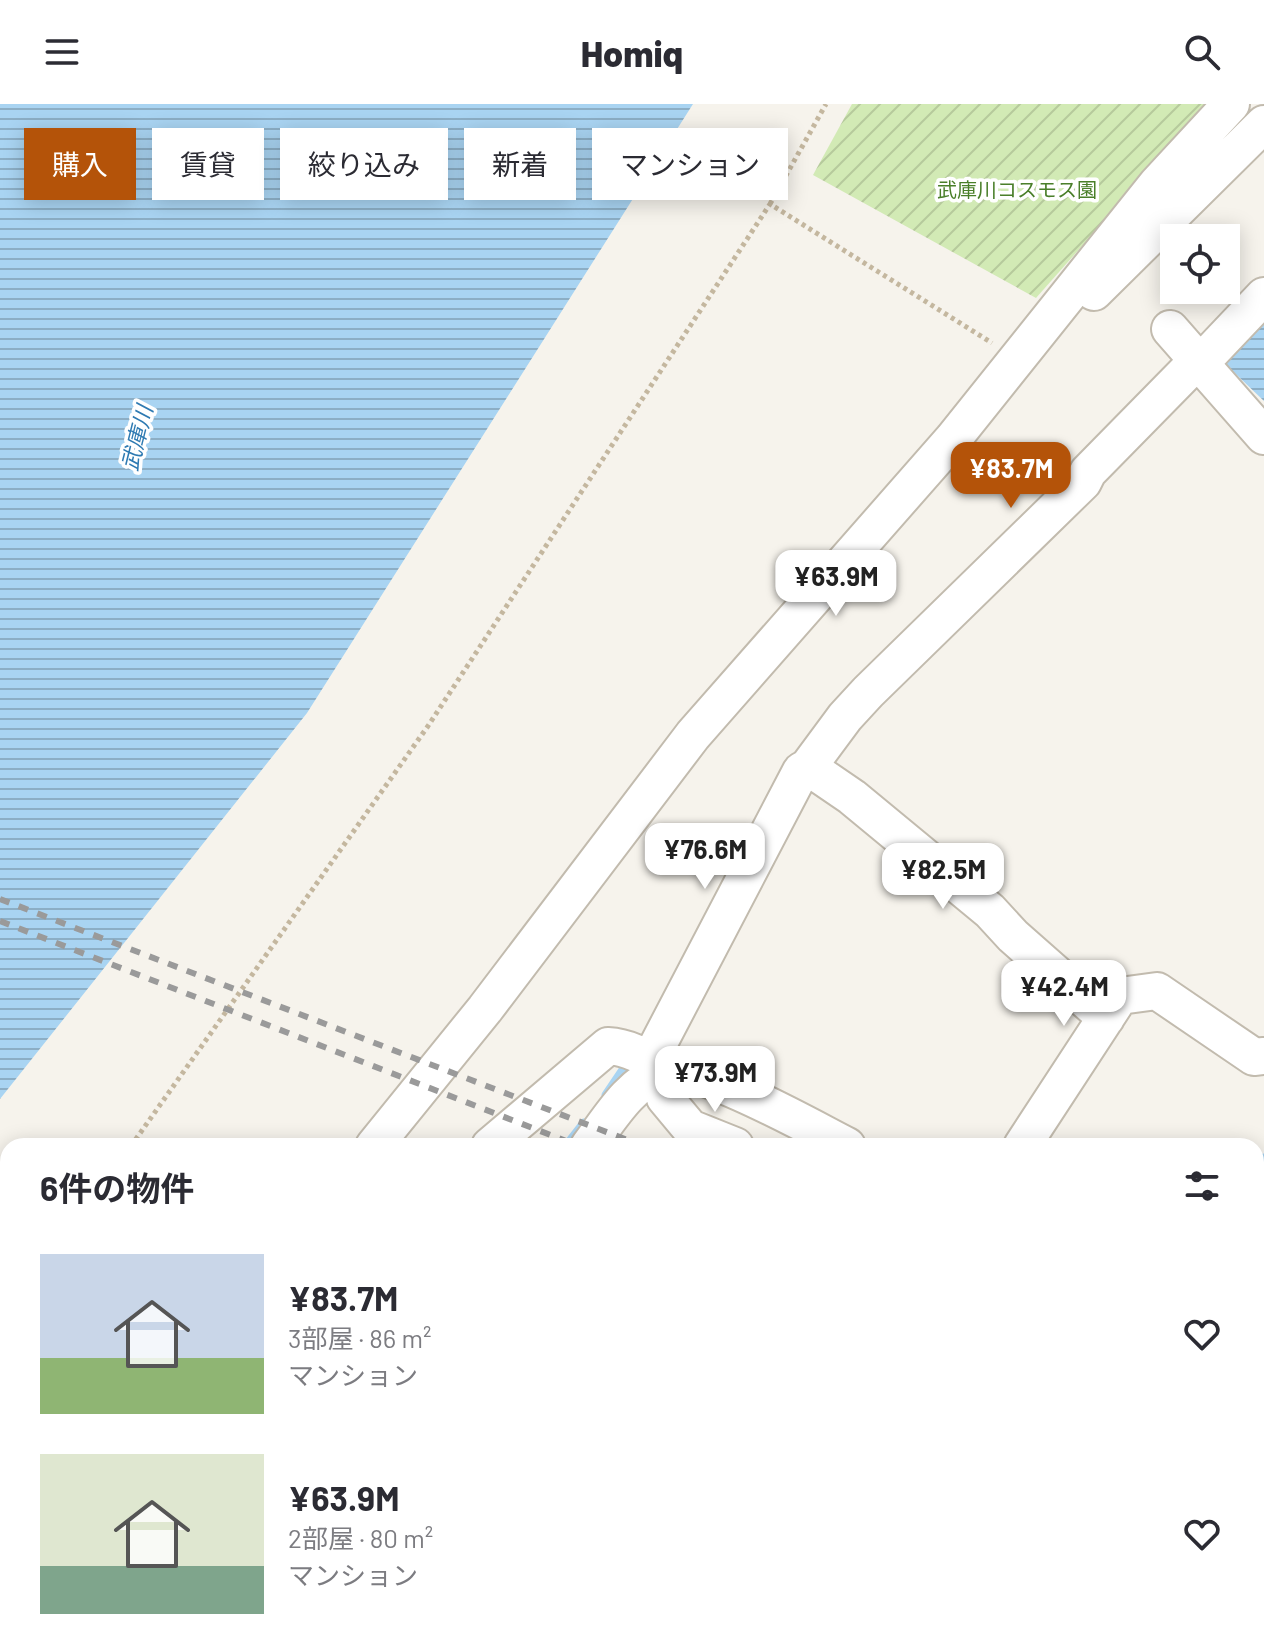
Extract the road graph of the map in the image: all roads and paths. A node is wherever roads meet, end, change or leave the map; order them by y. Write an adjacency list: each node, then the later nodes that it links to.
1 (826, 104): 4 (path)
2 (1231, 104): 8 (street)
3 (1264, 124): 8 (street)
4 (770, 204): 8 (path); 14 (path)
5 (1264, 296): 7 (street)
6 (1170, 329): 7 (street)
7 (1196, 358): 9 (street); 10 (street)
8 (1016, 359): 15 (street)
9 (1264, 436)
10 (808, 767): 11 (street); 13 (street)
11 (1106, 1018): 12 (street); 20 (street)
12 (1264, 1056)
13 (646, 1059): 16 (street); 17 (street); 18 (street); 19 (street)
14 (137, 1138)
15 (380, 1138)
16 (499, 1138)
17 (595, 1138)
18 (715, 1138)
19 (831, 1138)
20 (1027, 1138)

